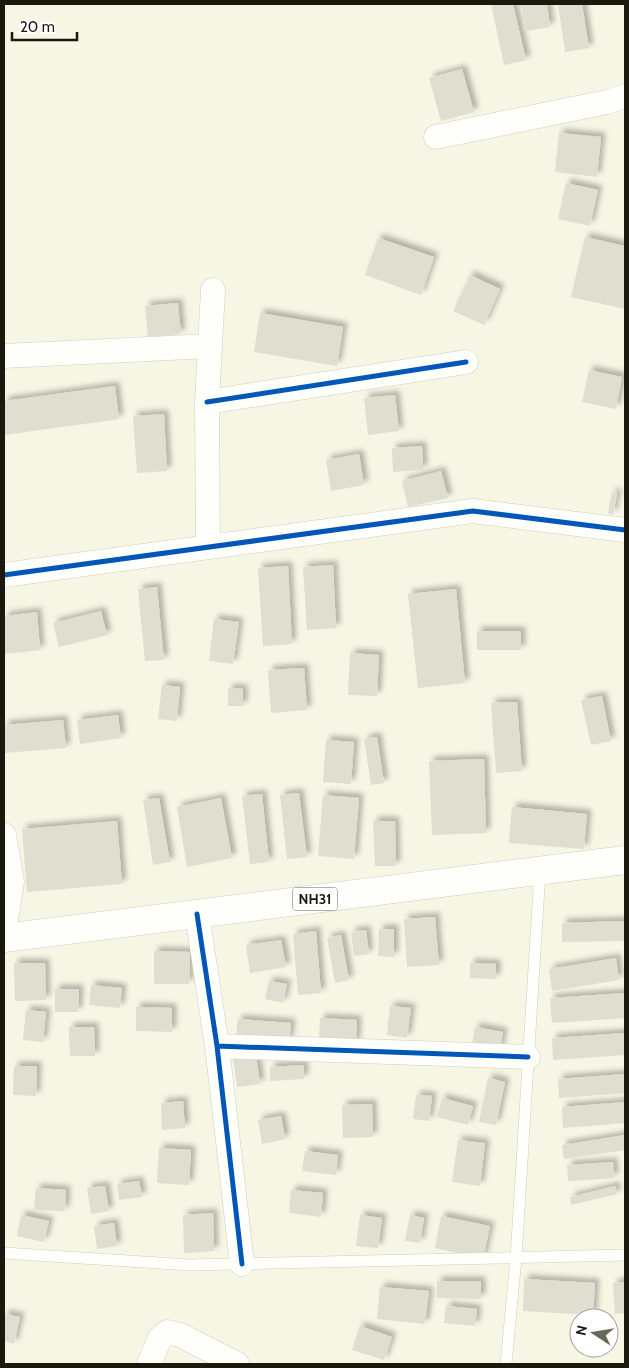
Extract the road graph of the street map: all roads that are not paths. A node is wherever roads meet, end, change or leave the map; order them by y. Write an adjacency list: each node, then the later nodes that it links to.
1 (625, 96): 2 (street)
2 (436, 137)
3 (213, 290): 4 (street)
4 (210, 346): 5 (street); 7 (street)
5 (4, 356)
6 (466, 362): 7 (street)
7 (207, 402): 9 (street)
8 (625, 530): 9 (street)
9 (208, 547): 10 (street)
10 (4, 576)
11 (4, 835): 15 (street)
12 (625, 860): 13 (highway, NH31)
13 (540, 871): 14 (highway, NH31); 18 (lane)
14 (197, 914): 16 (highway, NH31); 17 (street)
15 (4, 933)
16 (4, 938)
17 (217, 1046): 18 (street); 22 (street)
18 (528, 1057): 21 (lane)
19 (4, 1253): 22 (lane)
20 (625, 1255): 21 (lane)
21 (516, 1258): 22 (lane); 25 (lane)
22 (242, 1264)
23 (149, 1364): 24 (street)
24 (238, 1364)
25 (506, 1364)

